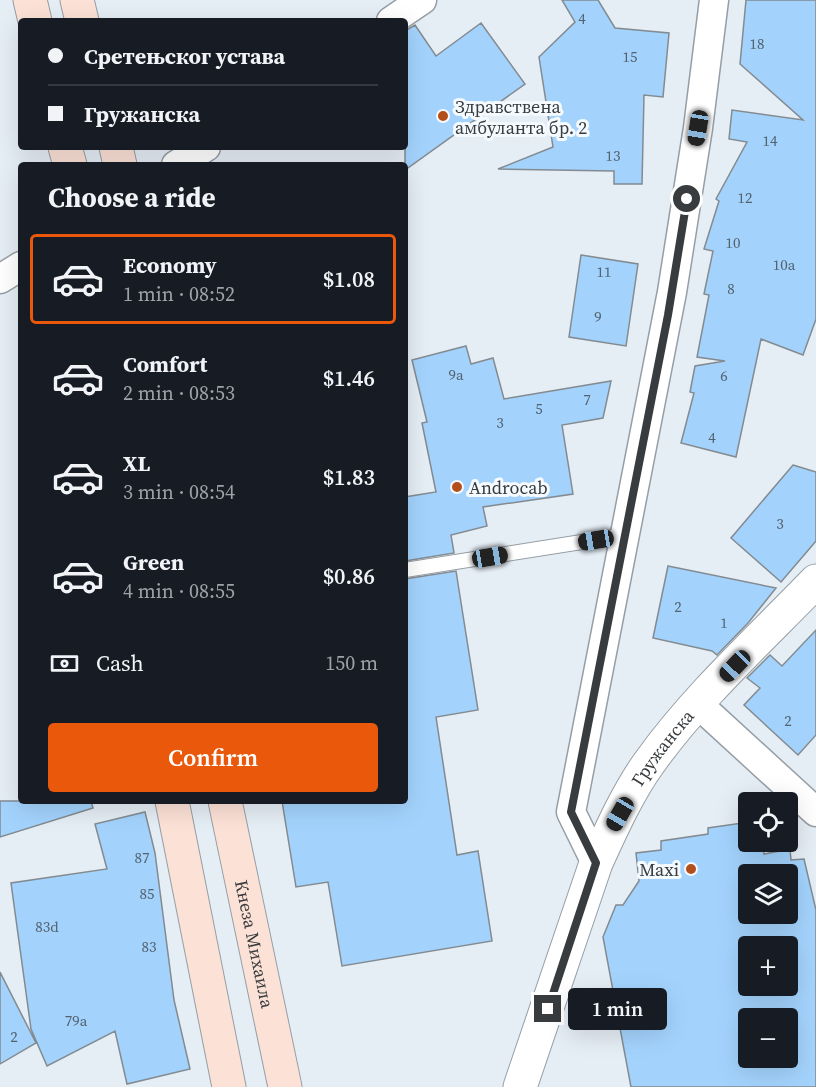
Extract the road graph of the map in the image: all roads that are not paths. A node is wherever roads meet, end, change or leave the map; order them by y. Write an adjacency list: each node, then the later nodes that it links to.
1 (30, 0): 5 (main road)
2 (77, 0): 6 (main road)
3 (422, 0): 7 (street)
4 (714, 0): 12 (street)
5 (34, 18)
6 (81, 18)
7 (395, 18)
8 (201, 150): 9 (street)
9 (181, 162)
10 (18, 268): 11 (street)
11 (0, 279)
12 (626, 535): 13 (lane); 19 (street)
13 (408, 570)
14 (816, 581): 15 (street, Гружанска)
15 (698, 704): 18 (street); 19 (street, Гружанска)
16 (173, 804): 20 (main road)
17 (226, 804): 21 (main road, Кнеза Михаила)
18 (816, 812)
19 (596, 863): 22 (street, Гружанска)
20 (229, 1087)
21 (285, 1087)
22 (520, 1087)

